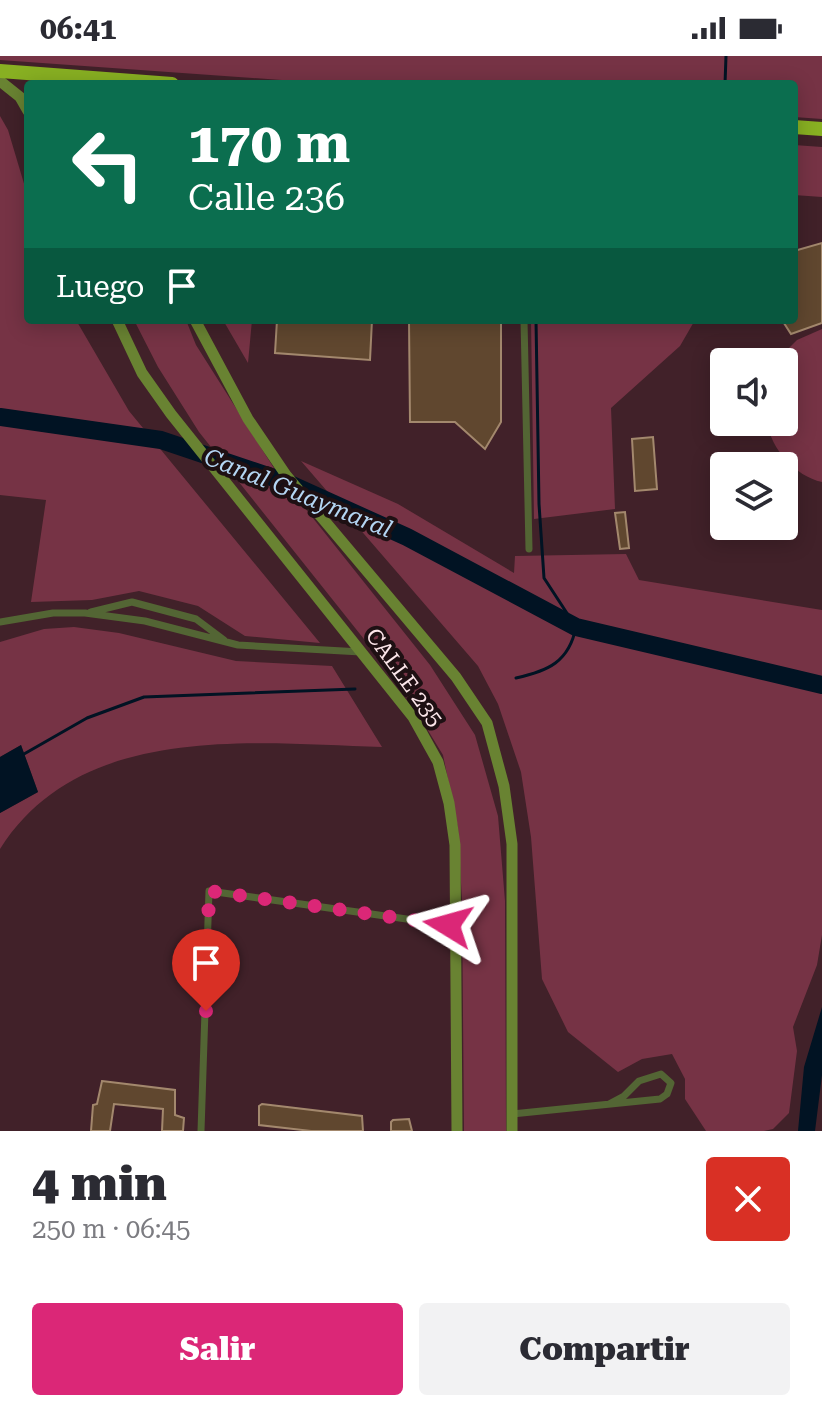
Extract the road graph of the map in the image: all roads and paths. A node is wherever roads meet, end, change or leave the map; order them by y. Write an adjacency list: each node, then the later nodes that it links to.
1 (0, 71): 2 (highway)
2 (119, 80)
3 (0, 81): 4 (main road)
4 (24, 104)
5 (798, 127): 6 (highway)
6 (822, 129)
7 (119, 324): 14 (main road, CALLE 235)
8 (197, 324): 21 (main road, CALLE 235)
9 (524, 324): 10 (street)
10 (529, 549)
11 (85, 613): 12 (street); 13 (street); 15 (street)
12 (196, 619): 15 (street); 16 (street)
13 (0, 622)
14 (345, 629): 17 (street); 18 (main road, CALLE 235)
15 (193, 633): 16 (street)
16 (226, 642): 17 (street)
17 (325, 650): 18 (street)
18 (363, 653): 19 (main road, CALLE 235)
19 (456, 926): 22 (street); 23 (main road, CALLE 235)
20 (609, 1104): 20 (street); 21 (street)
21 (512, 1114): 24 (main road, CALLE 235)
22 (201, 1131)
23 (457, 1131)
24 (512, 1131)

